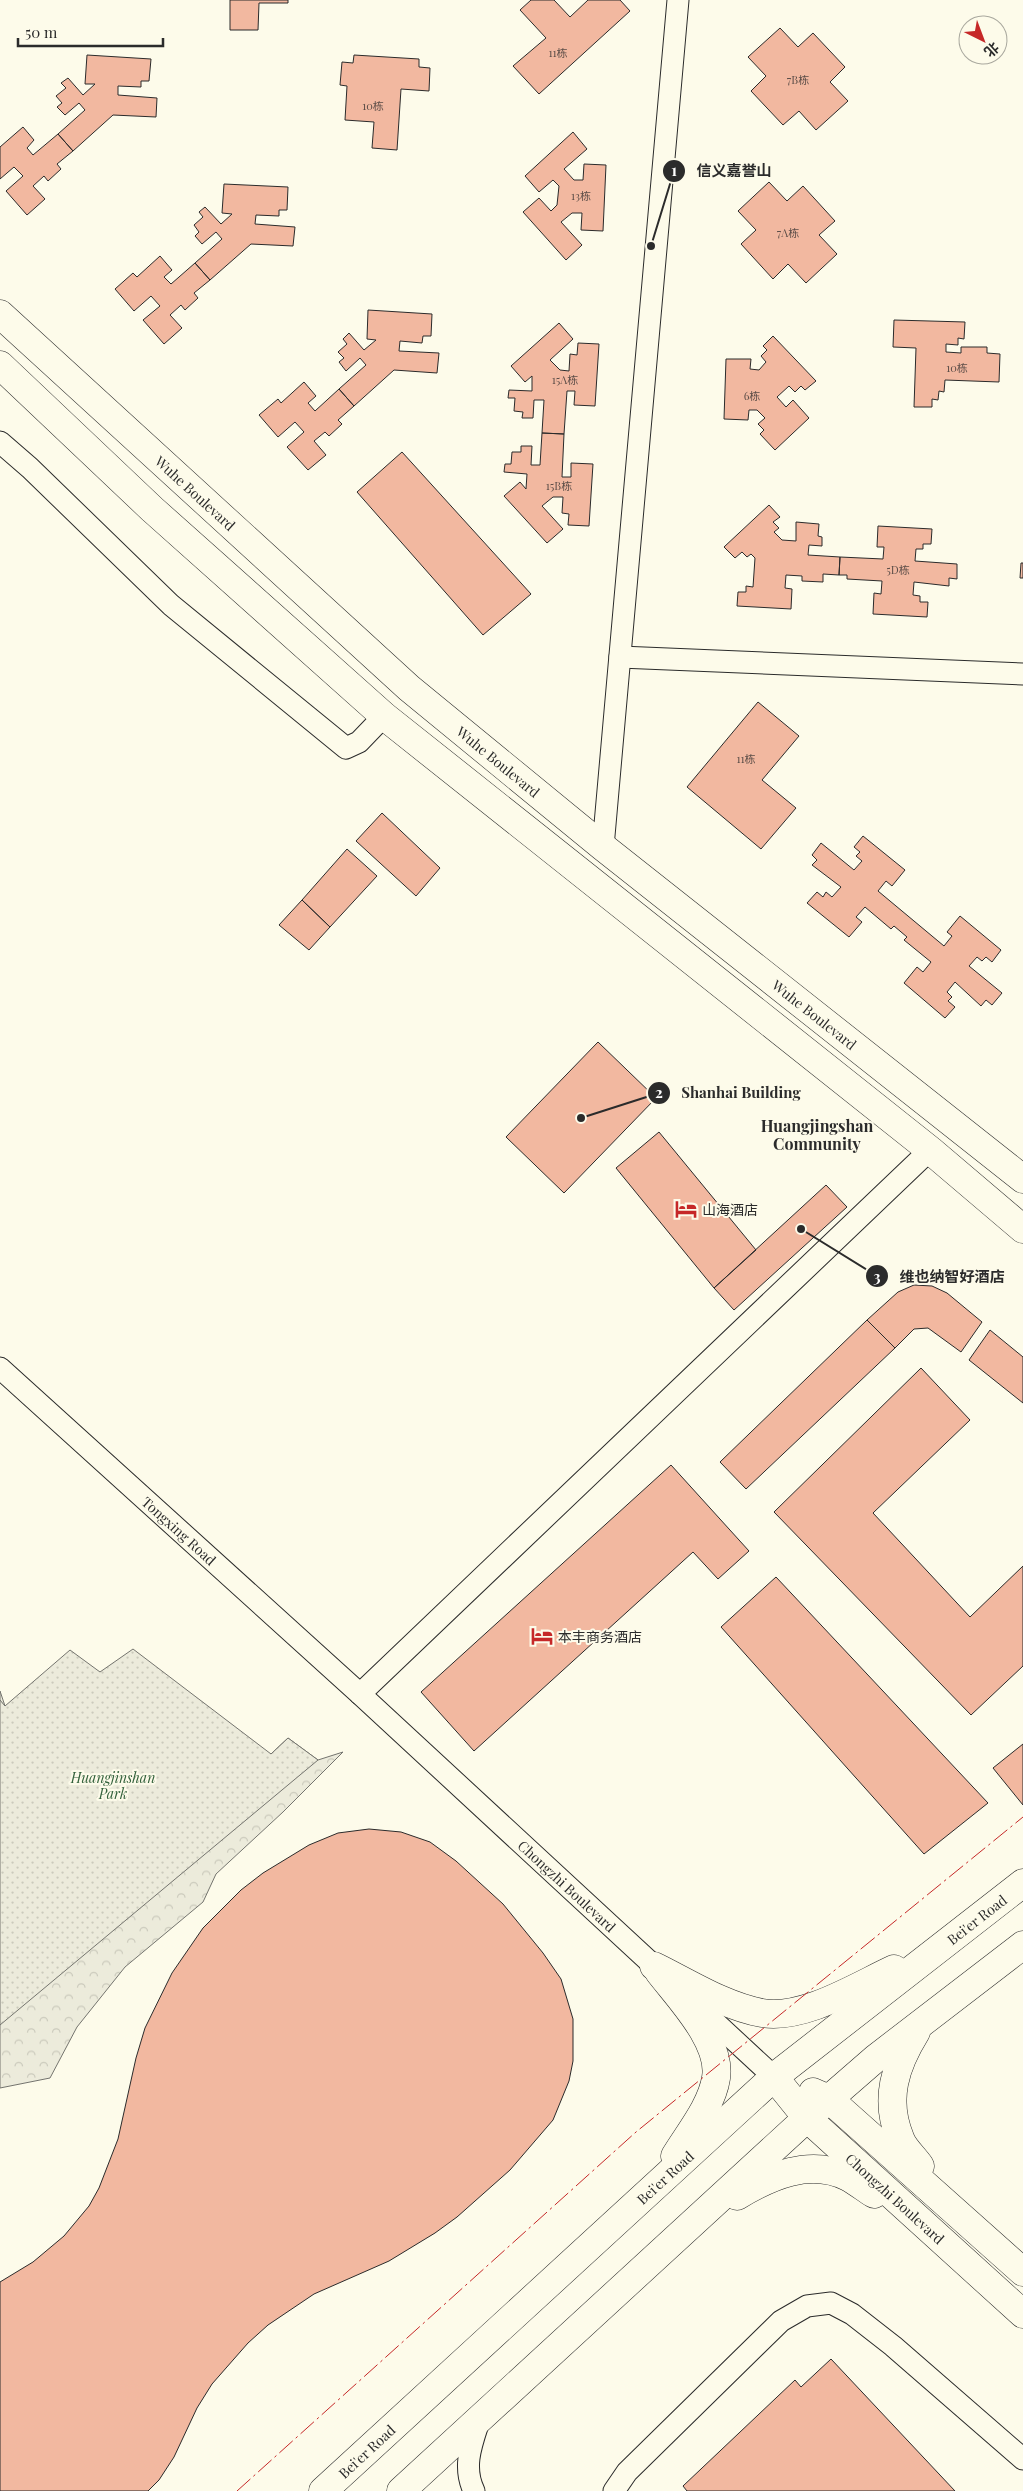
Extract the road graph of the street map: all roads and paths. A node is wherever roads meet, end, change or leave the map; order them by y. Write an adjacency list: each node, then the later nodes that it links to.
1 (678, 0): 5 (street)
2 (0, 314): 8 (main road, Wuhe Boulevard)
3 (0, 365): 7 (main road)
4 (0, 442): 7 (street)
5 (620, 657): 6 (street); 8 (street)
6 (1023, 674)
7 (384, 716): 9 (main road)
8 (603, 847): 10 (main road, Wuhe Boulevard)
9 (930, 1150): 11 (main road); 13 (street)
10 (1023, 1179)
11 (1023, 1229)
12 (0, 1368): 13 (street, Tongxing Road)
13 (360, 1694): 17 (street, Chongzhi Boulevard)
14 (1023, 1883): 16 (main road, Bei'er Road)
15 (1023, 1945): 18 (main road)
16 (938, 1948): 17 (main road); 19 (main road, Bei'er Road)
17 (654, 1966): 19 (street, Chongzhi Boulevard); 22 (main road)
18 (922, 2023): 20 (main road); 23 (main road)
19 (774, 2077): 20 (main road, Chongzhi Boulevard); 21 (main road, Chongzhi Boulevard); 22 (main road, Bei'er Road)
20 (829, 2099): 21 (main road); 23 (main road, Chongzhi Boulevard)
21 (807, 2118): 24 (main road); 25 (main road, Chongzhi Boulevard)
22 (660, 2181): 30 (main road, Bei'er Road)
23 (953, 2209): 26 (main road, Chongzhi Boulevard)
24 (691, 2224): 25 (main road); 28 (main road)
25 (927, 2226): 27 (main road, Chongzhi Boulevard)
26 (1023, 2272)
27 (1023, 2314)
28 (480, 2418): 31 (main road); 32 (street)
29 (1023, 2459): 33 (street)
30 (323, 2491)
31 (401, 2491)
32 (474, 2491)
33 (614, 2491)

